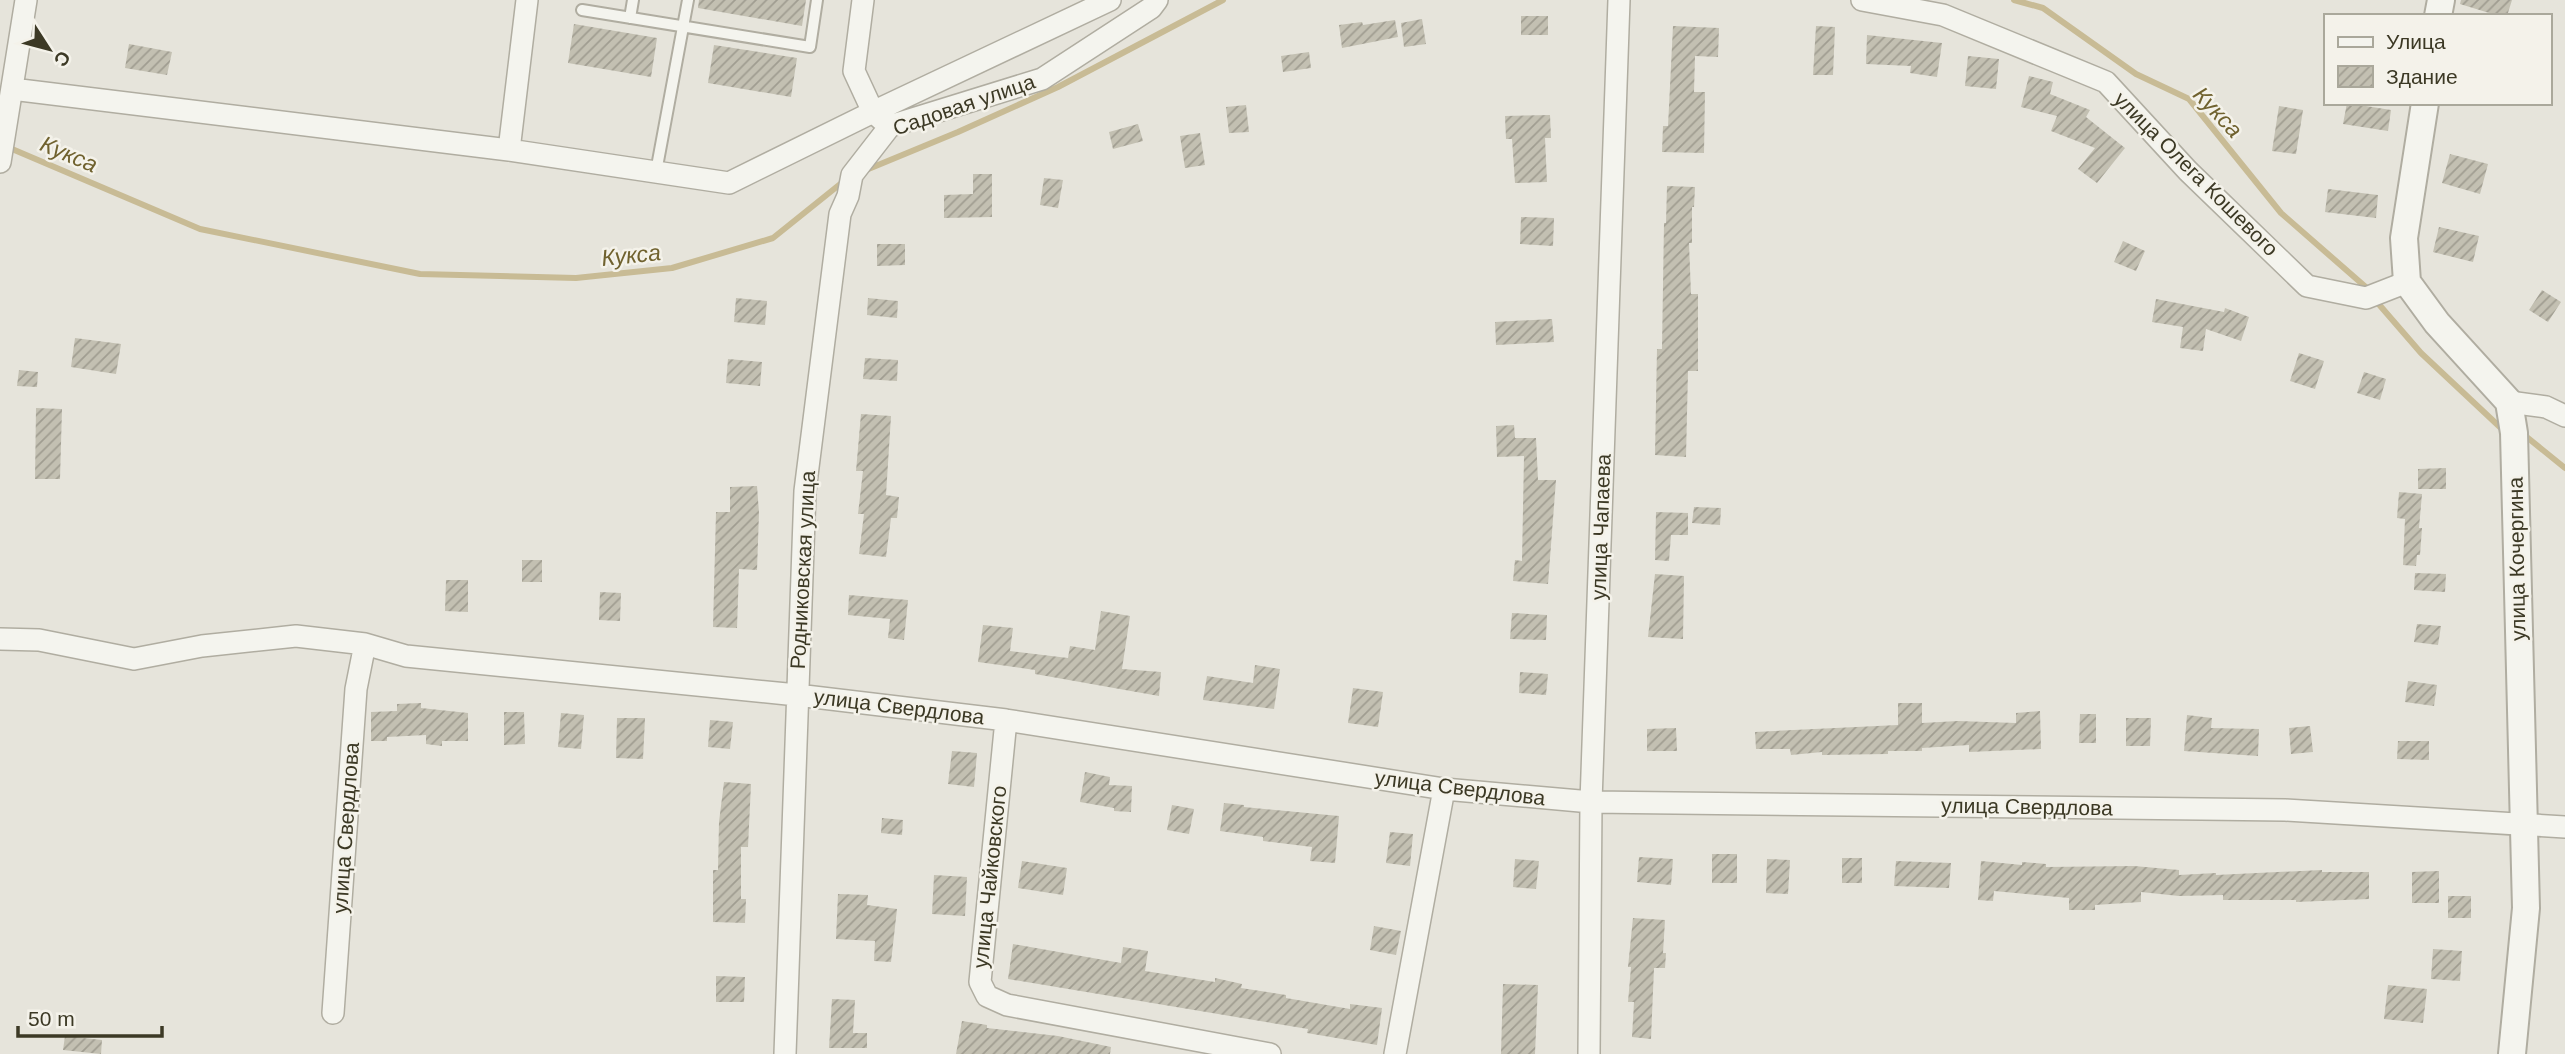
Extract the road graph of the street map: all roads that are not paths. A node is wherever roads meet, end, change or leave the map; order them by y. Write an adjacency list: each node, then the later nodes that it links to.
1 (26, 0): 14 (street)
2 (527, 0): 17 (street)
3 (633, 0): 12 (lane)
4 (688, 0): 13 (lane)
5 (817, 0): 13 (lane)
6 (863, 0): 16 (street)
7 (1110, 0): 16 (street)
8 (1157, 0): 16 (street, Садовая улица)
9 (1619, 0): 29 (street, улица Чапаева)
10 (1862, 0): 21 (street, улица Олега Кошевого)
11 (582, 10): 12 (lane)
12 (630, 18): 13 (lane)
13 (683, 27): 19 (lane)
14 (12, 89): 17 (street); 18 (street)
15 (2425, 105): 21 (street)
16 (881, 119): 19 (street); 20 (street, Садовая улица)
17 (509, 150): 19 (street)
18 (0, 162)
19 (656, 172)
20 (840, 214): 26 (street, Родниковская улица)
21 (2407, 282): 22 (street)
22 (2510, 402): 23 (street); 30 (street, улица Кочергина)
23 (2565, 416)
24 (0, 639): 25 (street, улица Свердлова)
25 (365, 644): 26 (street, улица Свердлова); 32 (street, улица Свердлова)
26 (797, 695): 27 (street, улица Свердлова); 33 (street, Родниковская улица)
27 (1006, 720): 28 (street, улица Свердлова); 34 (street, улица Чайковского)
28 (1444, 789): 29 (street, улица Свердлова); 35 (street)
29 (1591, 802): 30 (street, улица Свердлова); 36 (street, улица Чапаева)
30 (2524, 823): 31 (street, улица Свердлова); 37 (street, улица Кочергина)
31 (2565, 827)
32 (333, 1013)
33 (785, 1054)
34 (1270, 1054)
35 (1395, 1054)
36 (1589, 1054)
37 (2512, 1054)

